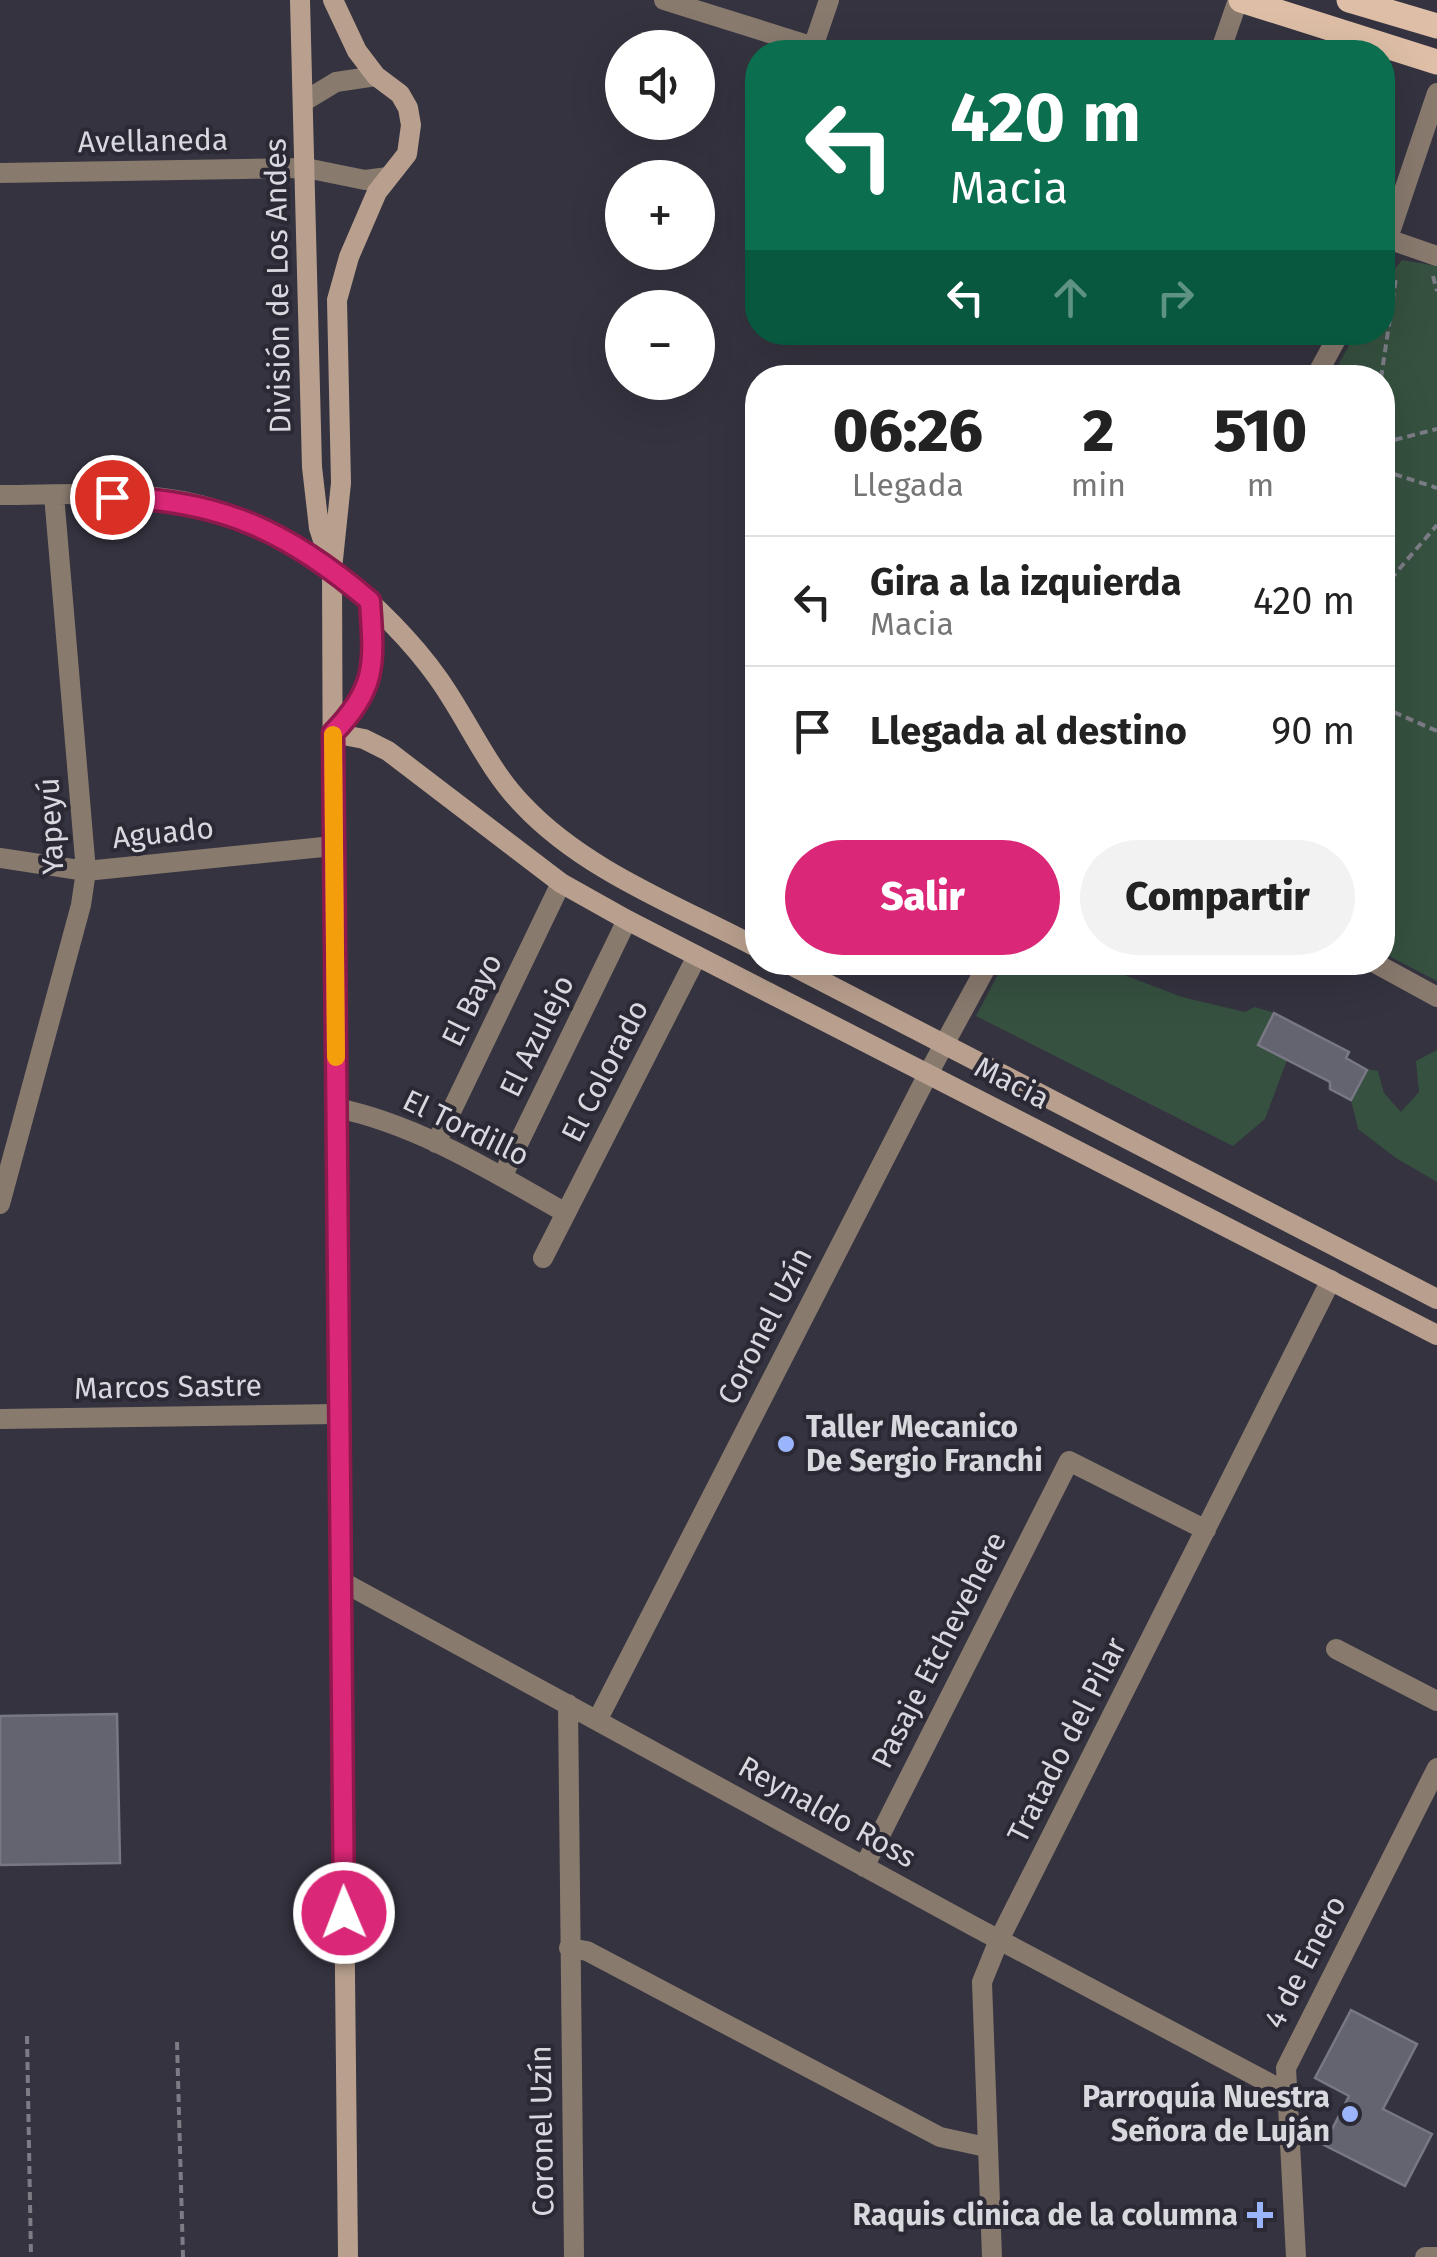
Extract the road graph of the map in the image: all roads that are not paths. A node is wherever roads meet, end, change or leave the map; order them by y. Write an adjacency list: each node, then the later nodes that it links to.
1 (300, 0): 16 (street, División de Los Andes)
2 (333, 0): 14 (street, División de Los Andes)
3 (664, 0): 8 (street)
4 (829, 0): 9 (street)
5 (1239, 0): 10 (street); 11 (main road)
6 (1349, 0): 7 (main road)
7 (1437, 26)
8 (790, 40)
9 (823, 40)
10 (1224, 40)
11 (1367, 40)
12 (1395, 49): 13 (main road)
13 (1437, 62)
14 (376, 76): 16 (street); 19 (street, División de Los Andes)
15 (1437, 93): 20 (street)
16 (303, 102): 17 (street, División de Los Andes)
17 (306, 168): 18 (street, Avellaneda); 19 (street); 25 (street, División de Los Andes)
18 (0, 173)
19 (388, 177): 25 (street, División de Los Andes)
20 (1395, 216)
21 (1395, 249): 22 (street)
22 (1435, 265)
23 (54, 494): 24 (street); 25 (street); 30 (street, Yapeyú)
24 (0, 495)
25 (332, 569): 26 (street); 27 (street, División de Los Andes)
26 (370, 601): 27 (street); 33 (street)
27 (333, 733): 28 (street, División de Los Andes); 31 (street, Macia)
28 (332, 846): 30 (street, Aguado); 41 (street, División de Los Andes)
29 (0, 858): 30 (street, Aguado)
30 (86, 871): 43 (street, Yapeyú)
31 (561, 883): 32 (street, Macia); 42 (street, El Bayo)
32 (626, 920): 34 (street, Macia); 44 (street, El Azulejo)
33 (745, 941)
34 (697, 956): 40 (street, Macia); 46 (street, El Colorado)
35 (1395, 974): 38 (street)
36 (810, 975): 39 (street, Macia)
37 (982, 975): 39 (street, Coronel Uzín)
38 (1437, 997)
39 (944, 1045): 40 (street, Coronel Uzín); 49 (street, Macia)
40 (928, 1074): 48 (street, Macia); 58 (street, Coronel Uzín)
41 (337, 1108): 42 (street, El Tordillo); 51 (street, División de Los Andes)
42 (436, 1144): 44 (street, El Tordillo)
43 (5, 1164): 45 (street, Yapeyú)
44 (502, 1177): 46 (street, El Tordillo)
45 (0, 1204)
46 (566, 1213): 47 (street, El Colorado)
47 (543, 1258)
48 (1331, 1280): 50 (street, Macia); 53 (street, Tratado del Pilar)
49 (1437, 1299)
50 (1437, 1336)
51 (337, 1414): 52 (street, Marcos Sastre); 54 (street, División de Los Andes)
52 (0, 1419)
53 (1206, 1530): 60 (street, Pasaje Etchevehere); 61 (street, Tratado del Pilar)
54 (340, 1581): 57 (street, Reynaldo Ross); 65 (street, División de Los Andes)
55 (1336, 1650): 56 (street)
56 (1437, 1700)
57 (568, 1704): 58 (street, Reynaldo Ross); 62 (street, Coronel Uzín)
58 (598, 1719): 60 (street, Reynaldo Ross)
59 (1437, 1768): 63 (street, 4 de Enero)
60 (864, 1867): 61 (street, Reynaldo Ross)
61 (1000, 1940): 63 (street, Reynaldo Ross); 64 (street, Tratado del Pilar)
62 (569, 1948): 64 (street); 66 (street, Coronel Uzín)
63 (1286, 2092): 68 (street, 4 de Enero)
64 (986, 2148): 67 (street, Tratado del Pilar)
65 (348, 2257)
66 (574, 2257)
67 (992, 2257)
68 (1296, 2257)
69 (1425, 2257): 70 (street)
70 (1437, 2257)

